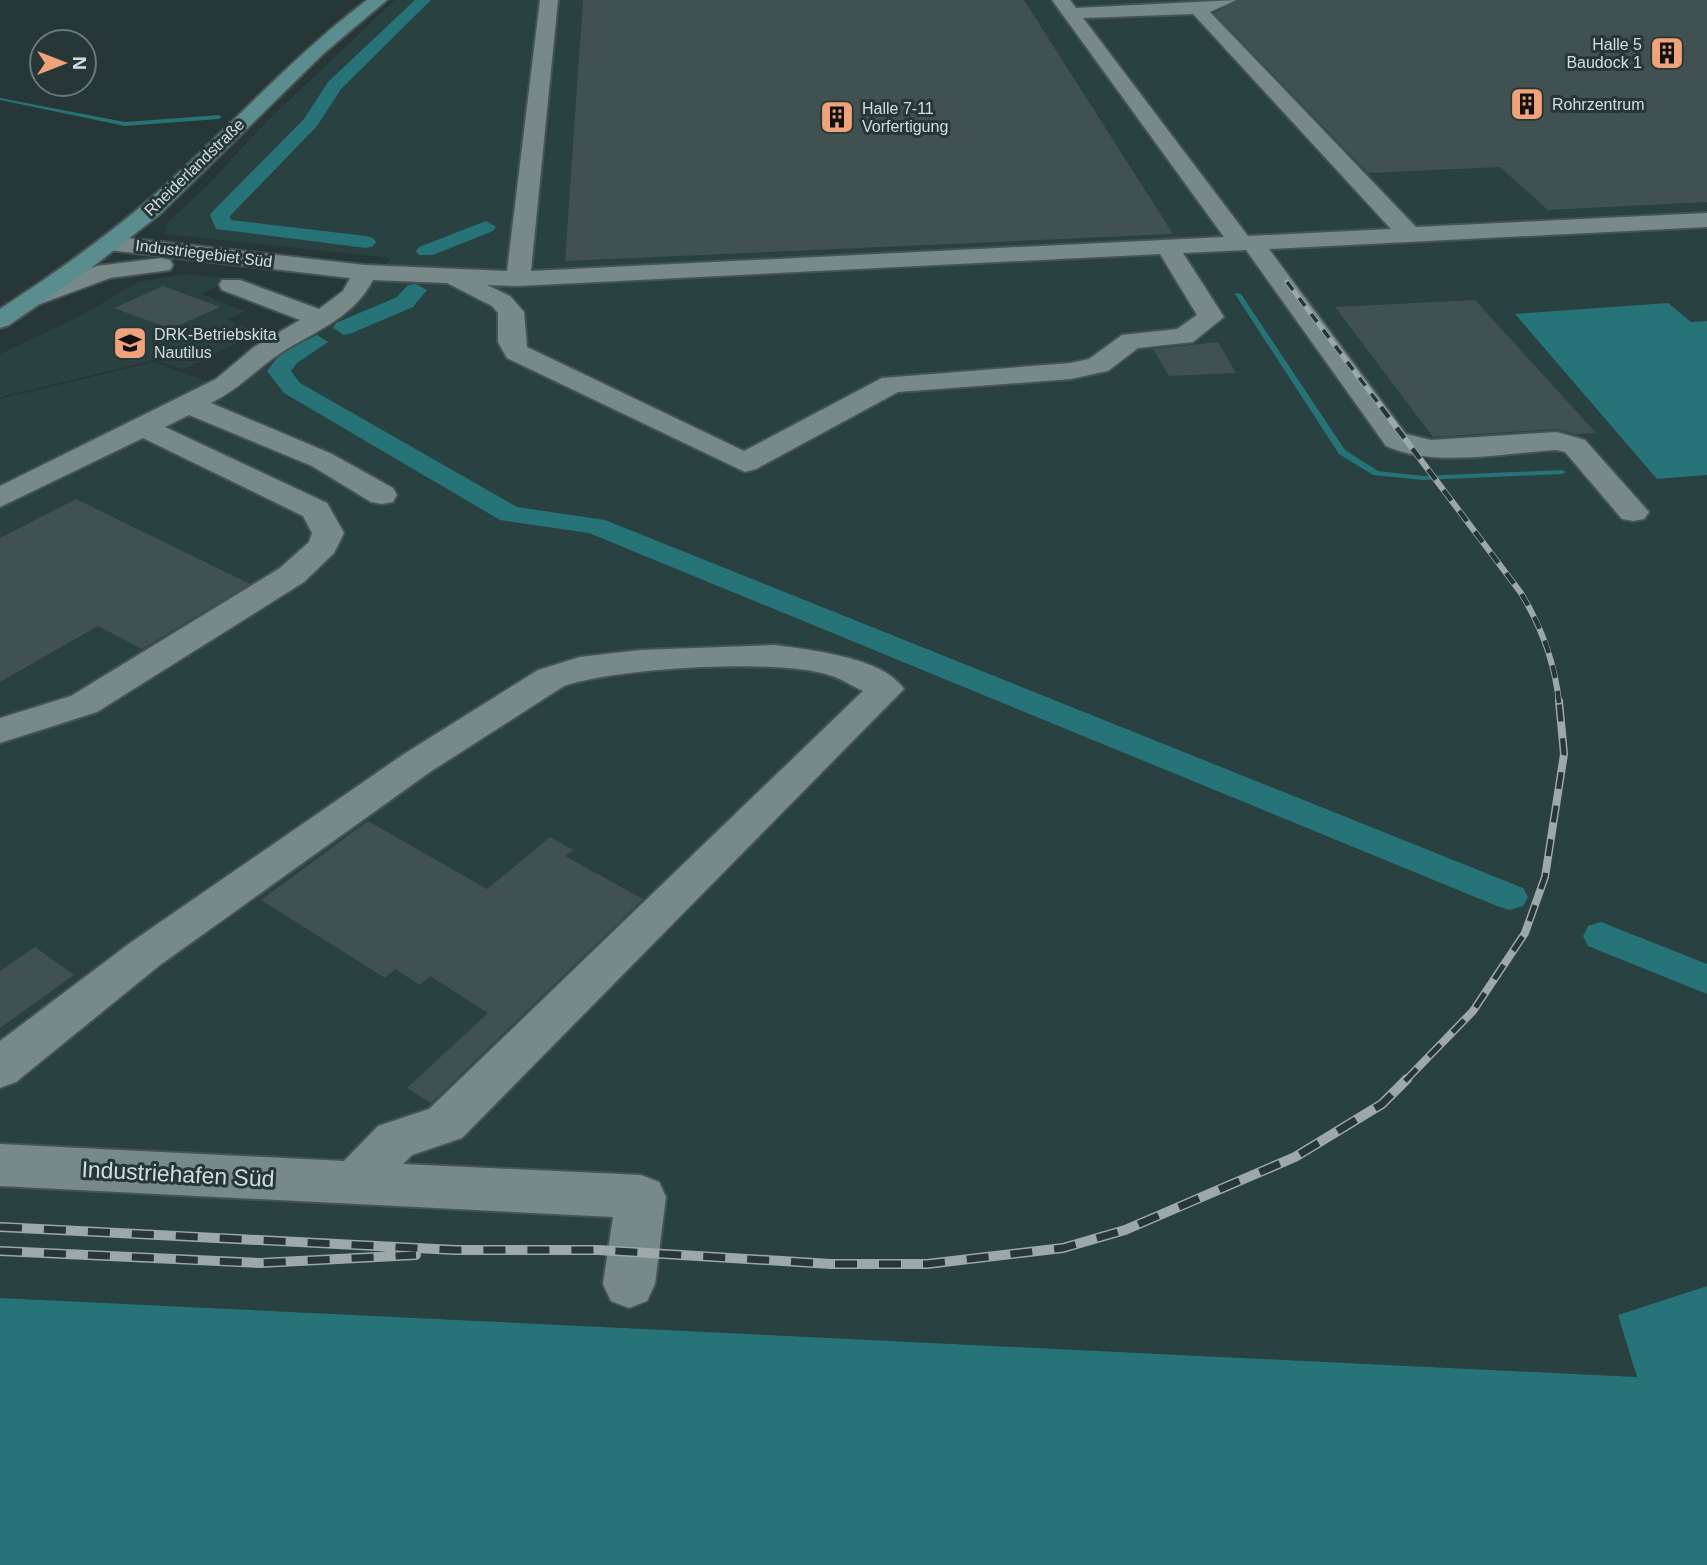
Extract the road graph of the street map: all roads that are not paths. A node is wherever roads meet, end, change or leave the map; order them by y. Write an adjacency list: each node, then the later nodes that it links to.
1 (378, 0): 10 (main road, Rheiderlandstraße)
2 (549, 0): 15 (street)
3 (1227, 0): 5 (street)
4 (1066, 7): 5 (street); 8 (street)
5 (1204, 8): 7 (street)
6 (1707, 220): 7 (street)
7 (1410, 234): 8 (street)
8 (1246, 242): 9 (street); 24 (street)
9 (1167, 246): 14 (street); 15 (street)
10 (102, 249): 11 (street, Industriegebiet Süd); 12 (street, Industriegebiet Süd); 17 (main road, Rheiderlandstraße)
11 (209, 261): 12 (street, Industriegebiet Süd); 17 (street, Industriegebiet Süd)
12 (299, 264): 13 (street, Industriegebiet Süd)
13 (365, 272): 14 (street, Industriegebiet Süd); 18 (street)
14 (439, 276): 15 (street)
15 (519, 279)
16 (231, 285): 18 (street)
17 (32, 299): 19 (main road, Rheiderlandstraße)
18 (319, 318): 20 (street)
19 (0, 320)
20 (188, 404): 21 (street); 22 (street)
21 (143, 427): 23 (street); 25 (street)
22 (382, 495)
23 (0, 498)
24 (1633, 512)
25 (0, 731)
26 (0, 1069): 28 (street)
27 (0, 1165): 28 (street, Industriehafen Süd)
28 (356, 1182): 29 (street, Industriehafen Süd)
29 (629, 1284)

